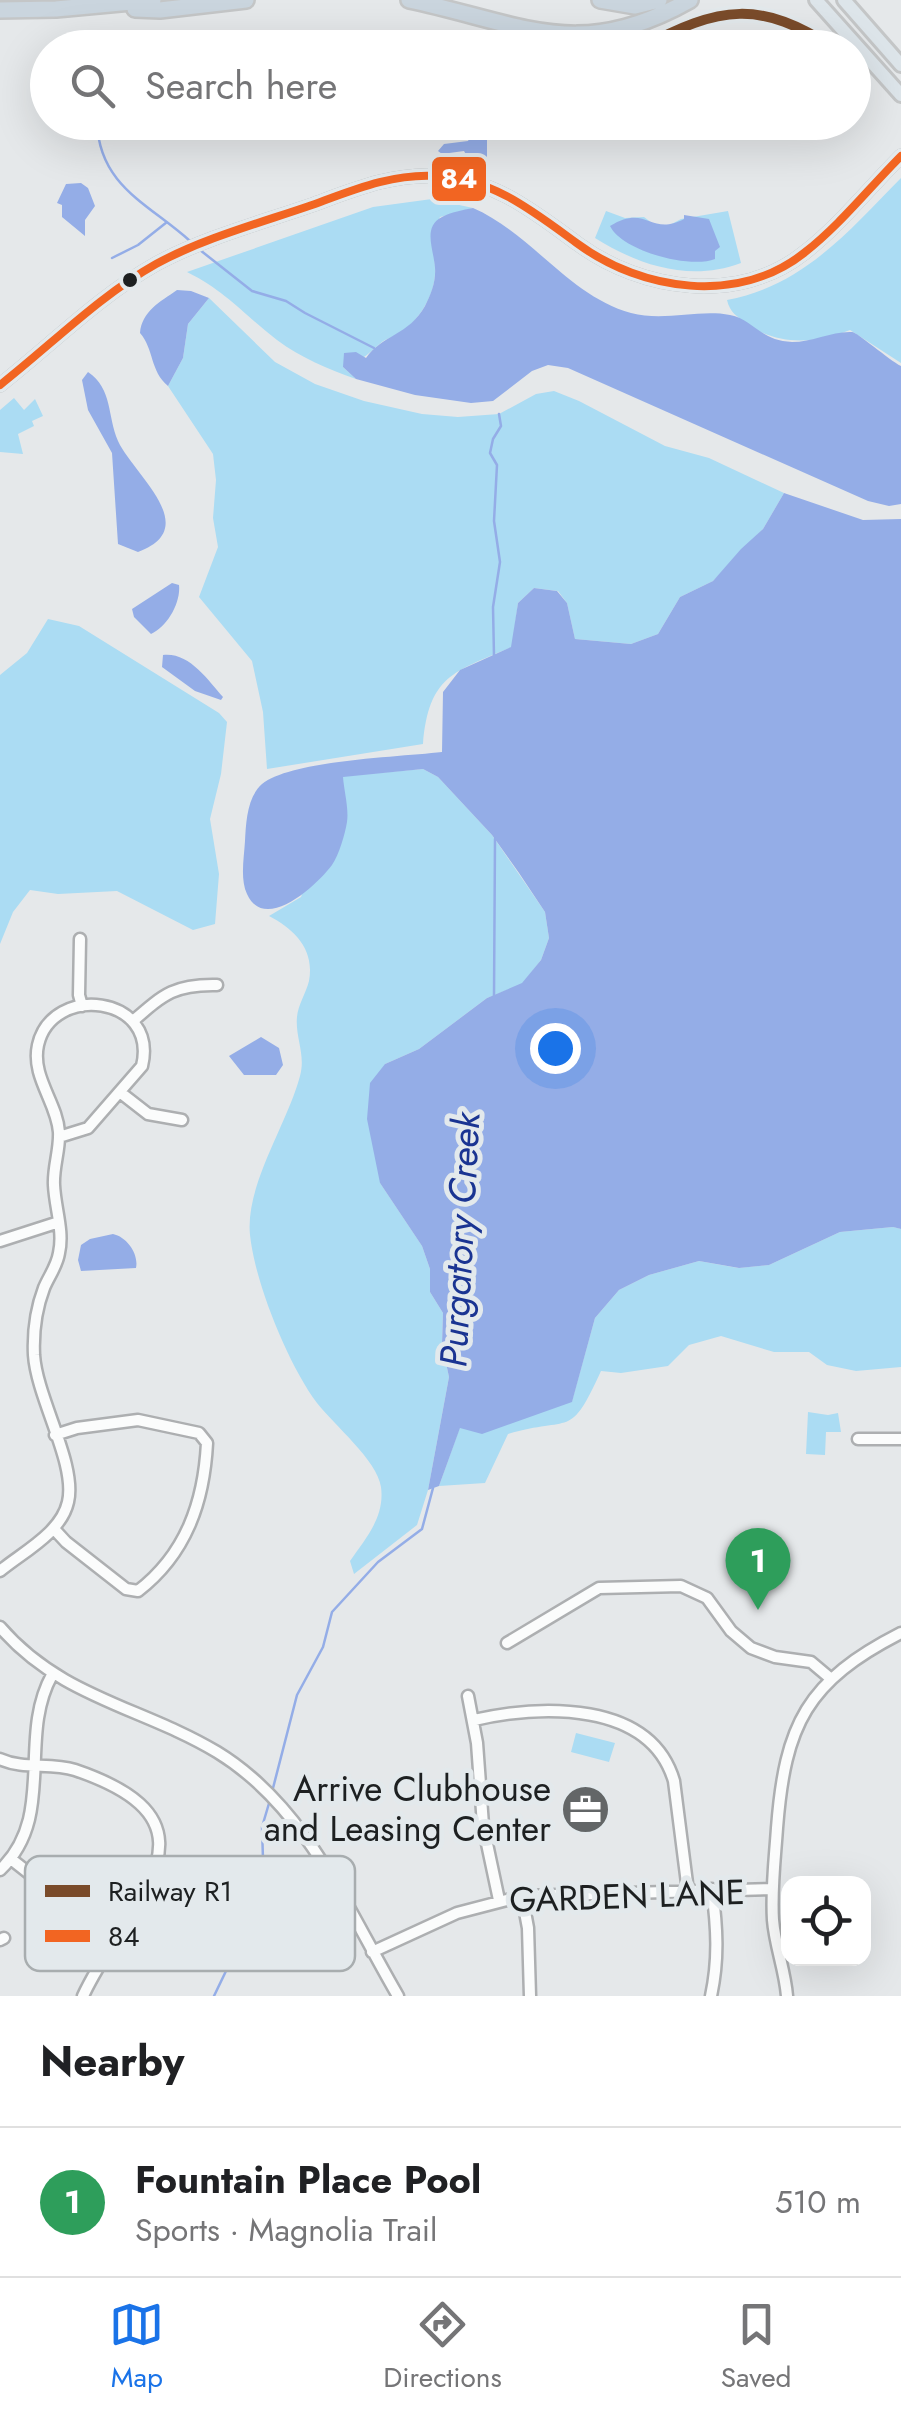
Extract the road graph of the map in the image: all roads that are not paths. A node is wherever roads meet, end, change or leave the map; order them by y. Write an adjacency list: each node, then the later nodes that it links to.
1 (152, 0): 9 (highway)
2 (246, 0): 9 (highway)
3 (410, 0): 11 (highway)
4 (600, 0): 5 (highway)
5 (659, 0)
6 (690, 0): 12 (highway)
7 (816, 0): 13 (main road)
8 (844, 0): 14 (main road)
9 (96, 6): 10 (highway)
10 (0, 10)
11 (540, 30)
12 (624, 30)
13 (843, 30)
14 (870, 30)
15 (871, 31): 17 (main road)
16 (871, 61): 18 (main road)
17 (901, 65)
18 (901, 95)
19 (901, 156): 20 (street)
20 (0, 385)
21 (80, 939): 23 (street)
22 (216, 985): 24 (street)
23 (82, 1006): 24 (street); 27 (street)
24 (134, 1021): 25 (street)
25 (121, 1092): 26 (street); 27 (street)
26 (182, 1120)
27 (59, 1136): 28 (street)
28 (58, 1222): 29 (street); 30 (street)
29 (0, 1241)
30 (55, 1435): 33 (street); 33 (street)
31 (858, 1438): 32 (street)
32 (901, 1439)
33 (54, 1528): 34 (street)
34 (0, 1571)
35 (0, 1628): 38 (street)
36 (901, 1632): 39 (street)
37 (508, 1643): 39 (street)
38 (52, 1675): 43 (street); 45 (street)
39 (830, 1678): 50 (street)
40 (468, 1696): 41 (street)
41 (474, 1720): 51 (street); 53 (street)
42 (0, 1759): 43 (street)
43 (35, 1765): 44 (street); 46 (street)
44 (158, 1856)
45 (319, 1856)
46 (11, 1859): 47 (street); 48 (street)
47 (0, 1870)
48 (25, 1870)
49 (712, 1890): 50 (street, GARDEN LANE); 51 (street, GARDEN LANE); 60 (street)
50 (772, 1890): 61 (street)
51 (688, 1891): 52 (street, GARDEN LANE)
52 (522, 1896): 53 (street, GARDEN LANE); 59 (street)
53 (499, 1900): 55 (street, GARDEN LANE)
54 (355, 1921): 55 (street)
55 (372, 1952): 58 (street)
56 (98, 1971): 57 (street)
57 (84, 1996)
58 (398, 1996)
59 (530, 1996)
60 (712, 1996)
61 (786, 1996)

